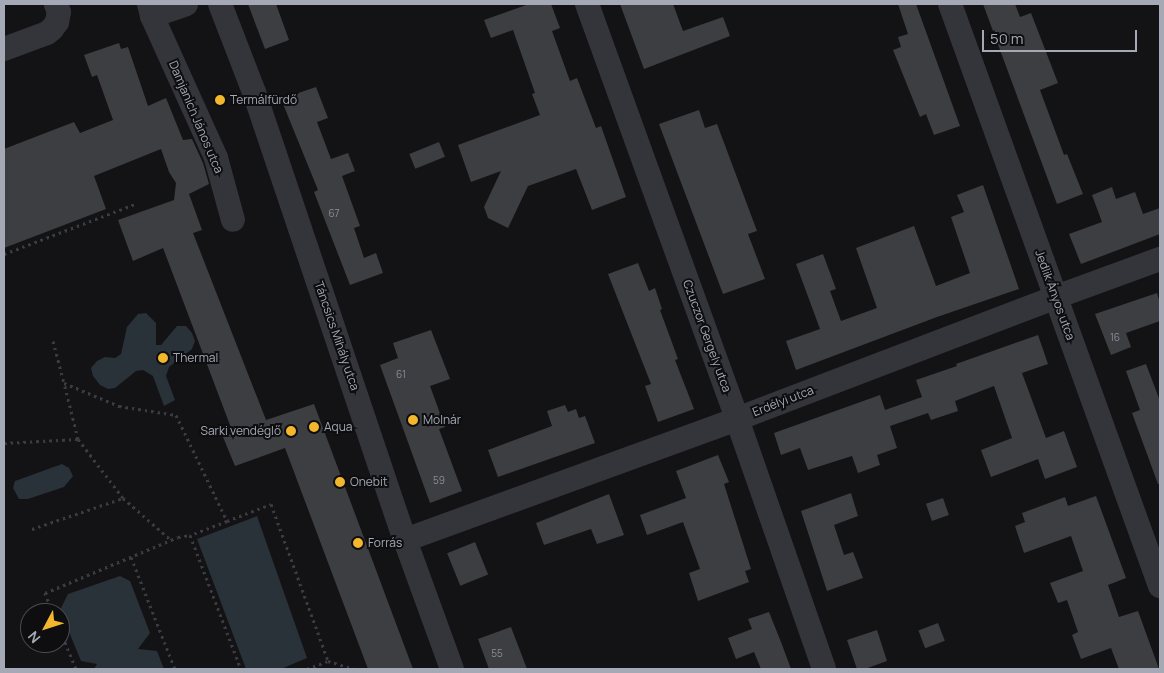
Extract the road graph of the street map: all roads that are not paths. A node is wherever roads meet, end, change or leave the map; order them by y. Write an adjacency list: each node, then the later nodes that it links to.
1 (56, 4): 7 (street)
2 (186, 4): 6 (street, Damjanich János utca)
3 (220, 4): 12 (street, Táncsics Mihály utca)
4 (587, 4): 11 (street, Czuczor Gergely utca)
5 (950, 4): 10 (street, Jedlik Ányos utca)
6 (150, 10): 8 (street, Damjanich János utca)
7 (4, 49)
8 (232, 220)
9 (1160, 260): 10 (street, Erdélyi utca)
10 (1056, 297): 11 (street, Erdélyi utca); 13 (street, Jedlik Ányos utca)
11 (737, 418): 12 (street, Erdélyi utca); 15 (street, Czuczor Gergely utca)
12 (405, 540): 14 (street, Táncsics Mihály utca)
13 (1160, 586)
14 (452, 669)
15 (824, 669)

